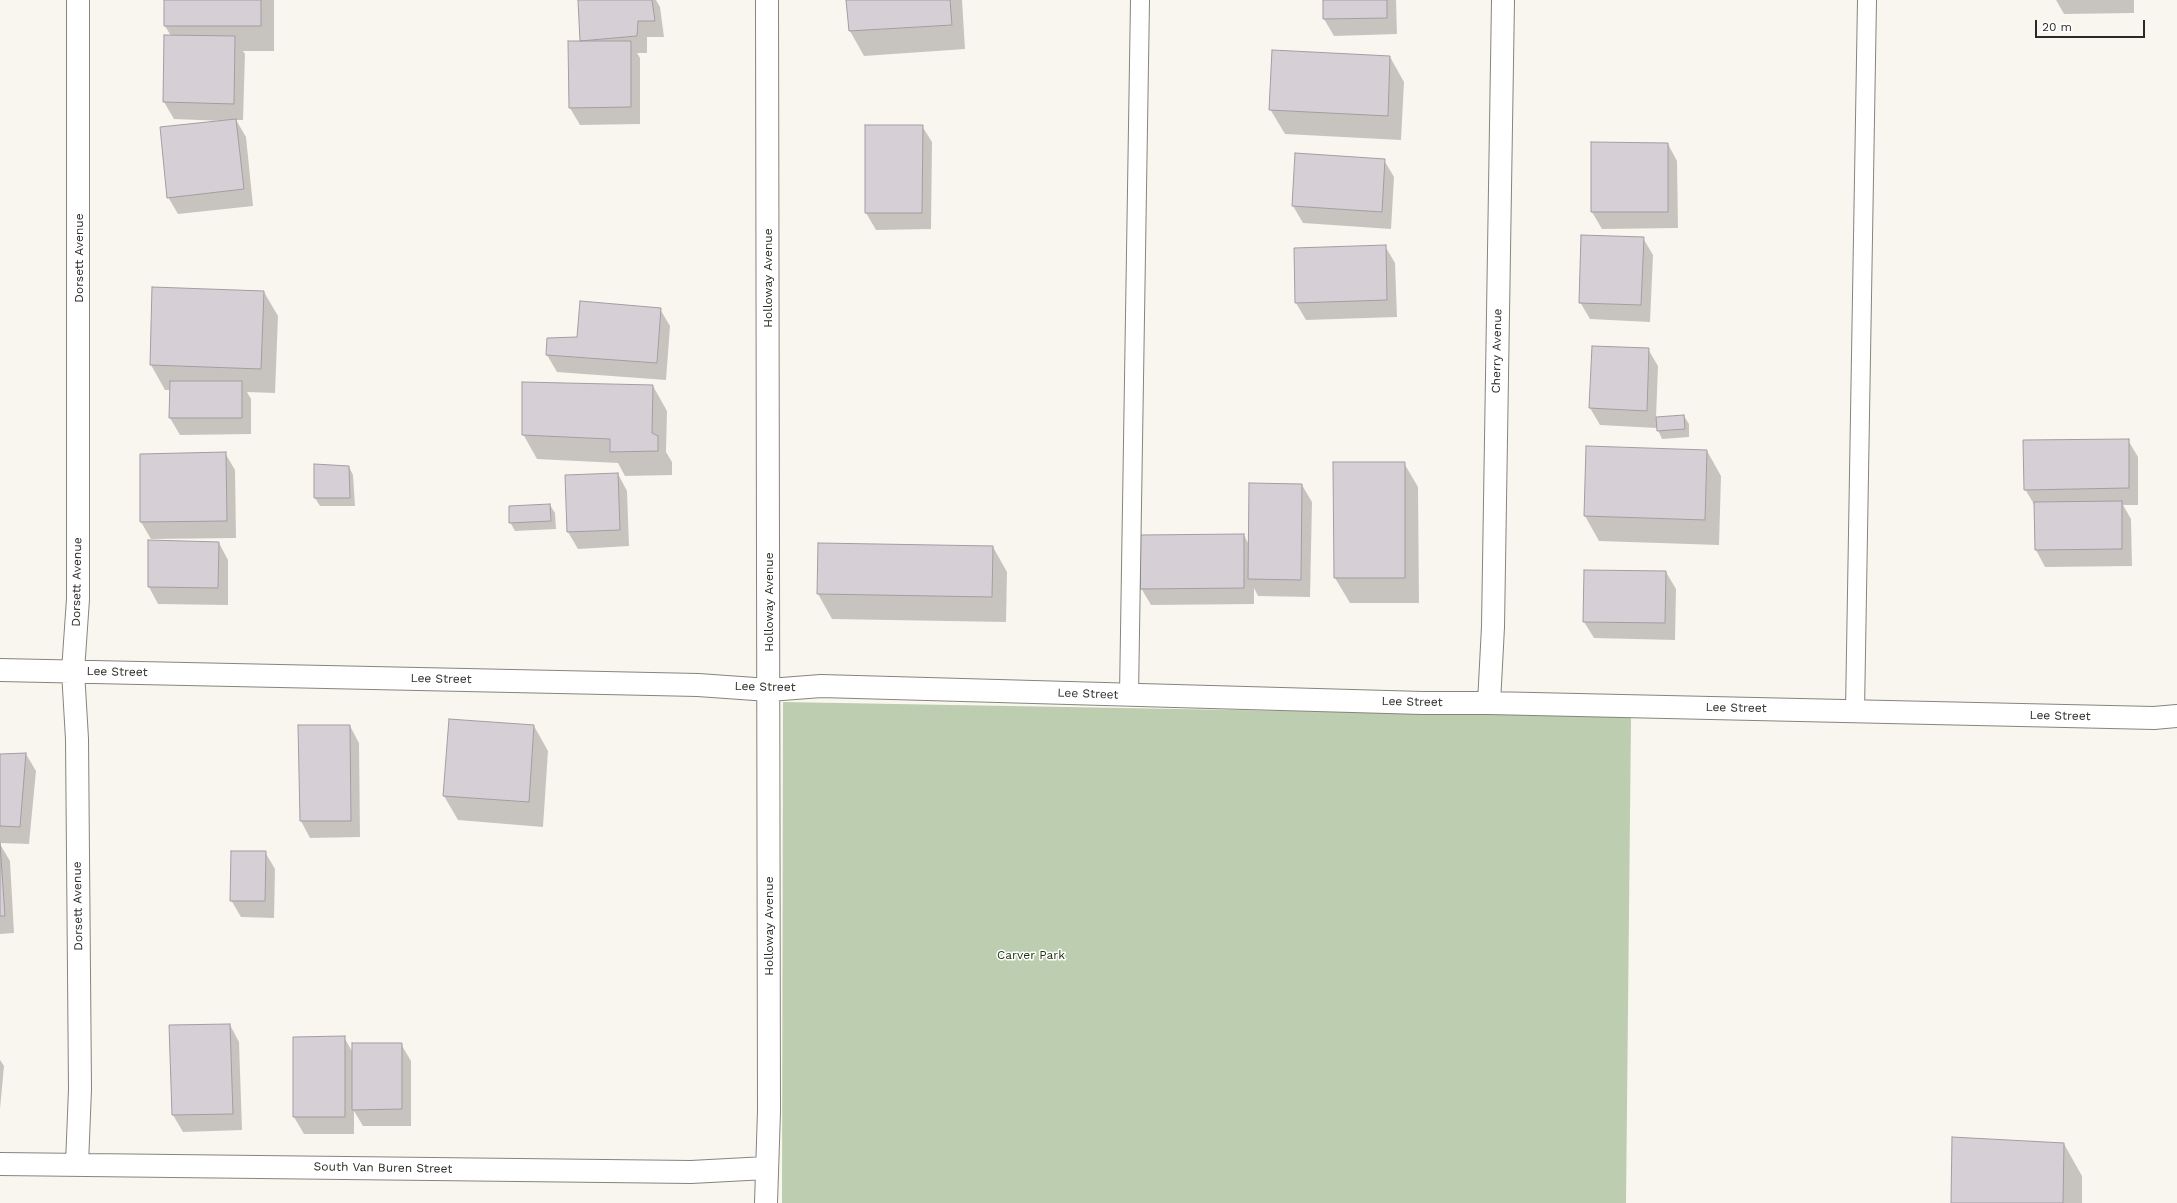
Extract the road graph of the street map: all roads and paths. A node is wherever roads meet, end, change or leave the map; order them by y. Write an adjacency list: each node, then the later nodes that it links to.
1 (78, 0): 7 (street, Dorsett Avenue)
2 (768, 0): 8 (street, Holloway Avenue)
3 (1140, 0): 9 (lane)
4 (1502, 0): 10 (street, Cherry Avenue)
5 (1867, 0): 11 (lane)
6 (0, 670): 7 (street, Lee Street)
7 (73, 671): 8 (street, Lee Street); 14 (street, Dorsett Avenue)
8 (769, 690): 9 (street, Lee Street); 15 (street, Holloway Avenue)
9 (1129, 695): 10 (street, Lee Street)
10 (1489, 703): 11 (street, Lee Street)
11 (1855, 711): 12 (street, Lee Street)
12 (2177, 716)
13 (0, 1164): 14 (street, South Van Buren Street)
14 (77, 1164): 15 (street, South Van Buren Street)
15 (766, 1168): 16 (street, Holloway Avenue)
16 (766, 1203)

